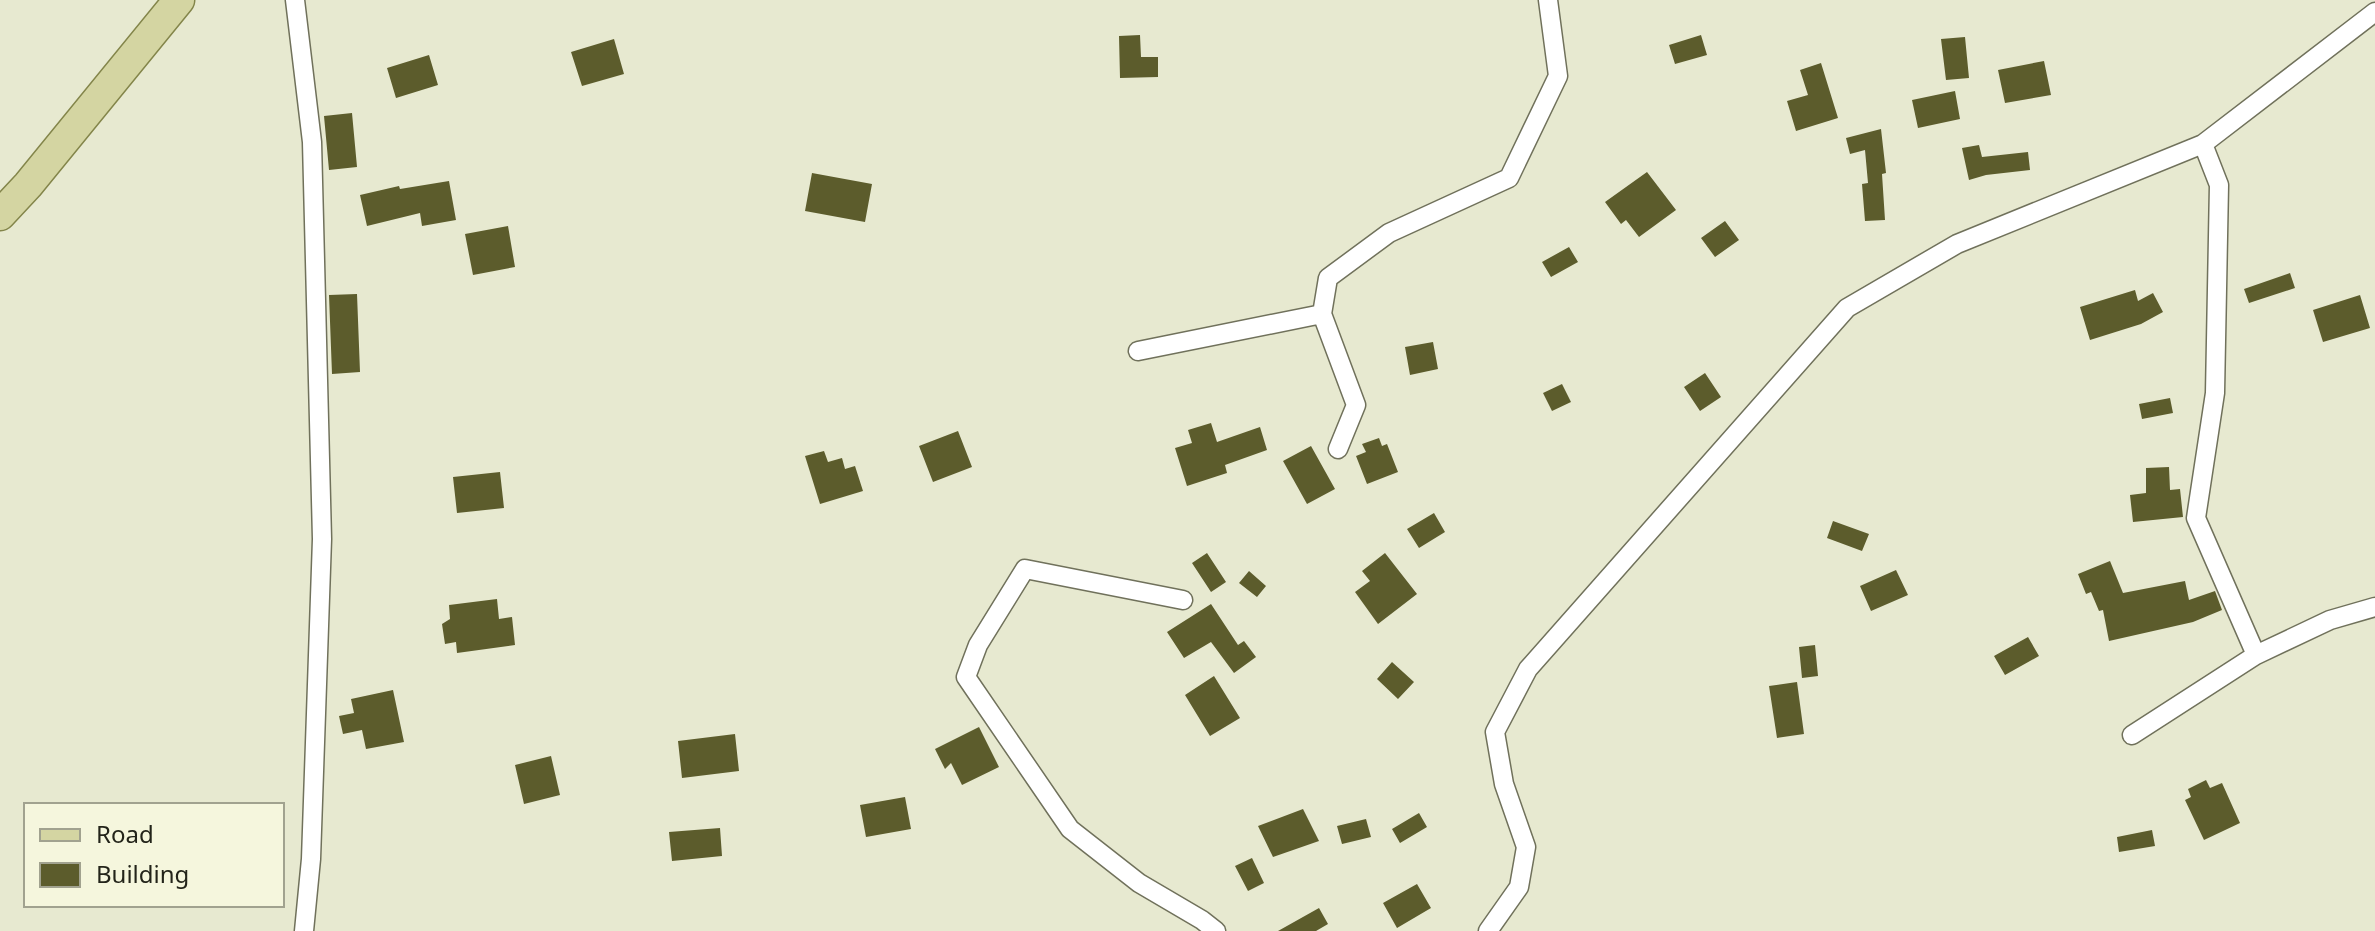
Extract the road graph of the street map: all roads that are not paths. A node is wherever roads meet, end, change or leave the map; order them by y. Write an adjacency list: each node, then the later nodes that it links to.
1 (179, 0): 6 (main road)
2 (295, 0): 14 (street)
3 (1548, 0): 7 (street)
4 (2375, 12): 5 (street)
5 (2203, 144): 12 (street); 16 (street)
6 (0, 215)
7 (1322, 314): 8 (street); 9 (street)
8 (1138, 351)
9 (1338, 449)
10 (1183, 600): 15 (street)
11 (2375, 607): 12 (street)
12 (2256, 655): 13 (street)
13 (2132, 735)
14 (304, 931)
15 (1216, 931)
16 (1488, 931)

